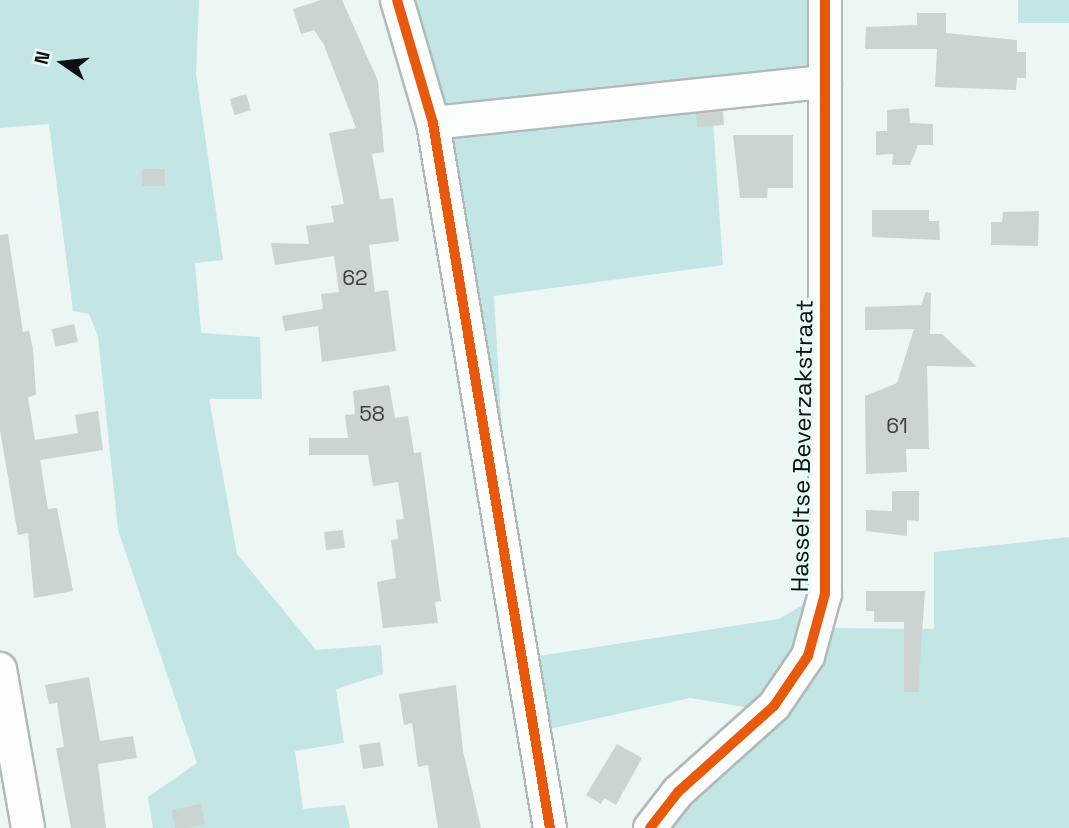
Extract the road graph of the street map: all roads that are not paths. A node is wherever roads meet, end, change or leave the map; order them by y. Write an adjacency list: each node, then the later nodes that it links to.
1 (397, 0): 4 (street)
2 (825, 0): 3 (street, Hasseltse Beverzakstraat)
3 (825, 82): 4 (street); 8 (street, Hasseltse Beverzakstraat)
4 (433, 123): 7 (street)
5 (0, 669): 6 (street)
6 (28, 828)
7 (550, 828)
8 (650, 828)

